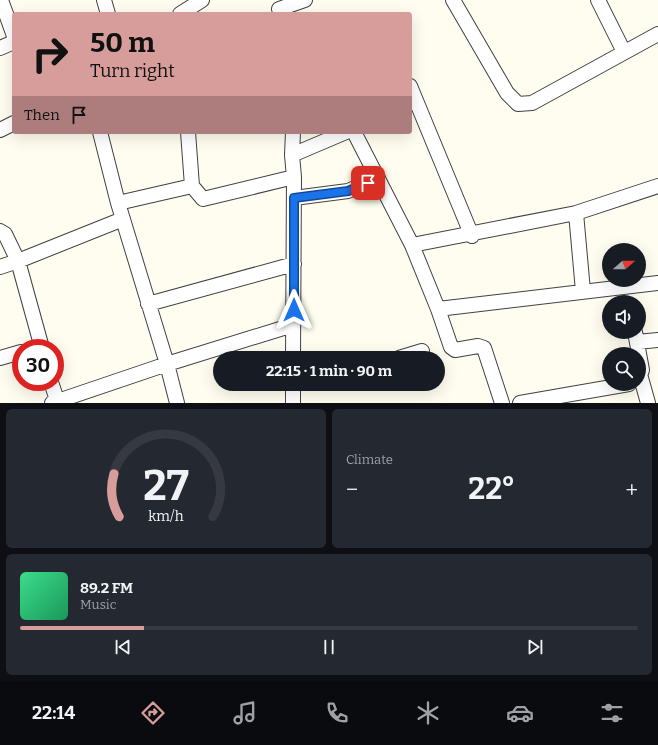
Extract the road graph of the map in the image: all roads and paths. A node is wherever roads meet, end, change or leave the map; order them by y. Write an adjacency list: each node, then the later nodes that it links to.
1 (1, 0): 10 (street)
2 (104, 0): 8 (street)
3 (202, 0): 9 (street)
4 (305, 0): 7 (street)
5 (453, 0): 14 (street)
6 (598, 0): 14 (street)
7 (278, 8)
8 (107, 12)
9 (183, 12)
10 (12, 30)
11 (658, 34): 14 (street)
12 (12, 43): 13 (street)
13 (0, 48)
14 (624, 52)
15 (414, 104): 33 (street)
16 (12, 124): 17 (street)
17 (0, 130)
18 (101, 134): 29 (street)
19 (188, 134): 26 (street)
20 (293, 134): 23 (street)
21 (341, 134): 23 (street)
22 (355, 134): 25 (street)
23 (292, 155): 24 (street)
24 (294, 177): 26 (street); 28 (street)
25 (378, 178): 28 (street); 34 (street)
26 (192, 186): 29 (street)
27 (658, 186): 30 (street)
28 (294, 198): 36 (street)
29 (118, 203): 31 (street)
30 (576, 213): 33 (street); 39 (street)
31 (122, 219): 35 (street); 40 (street)
32 (0, 231): 35 (street)
33 (471, 235): 34 (street)
34 (412, 245): 41 (street)
35 (18, 261): 37 (street); 44 (street)
36 (294, 264): 40 (street); 42 (street)
37 (0, 267)
38 (658, 283): 39 (street)
39 (582, 291): 41 (street)
40 (148, 304): 49 (street)
41 (438, 309): 57 (street)
42 (293, 325): 46 (street); 49 (street)
43 (646, 338): 45 (street)
44 (37, 339)
45 (658, 340)
46 (293, 351)
47 (12, 355): 48 (street)
48 (0, 358)
49 (167, 364): 54 (street); 55 (street)
50 (602, 387): 58 (street)
51 (53, 391): 54 (street)
52 (295, 391): 56 (street)
53 (642, 391): 59 (street)
54 (54, 402)
55 (177, 403)
56 (293, 403)
57 (502, 403)
58 (520, 403)
59 (648, 403)

